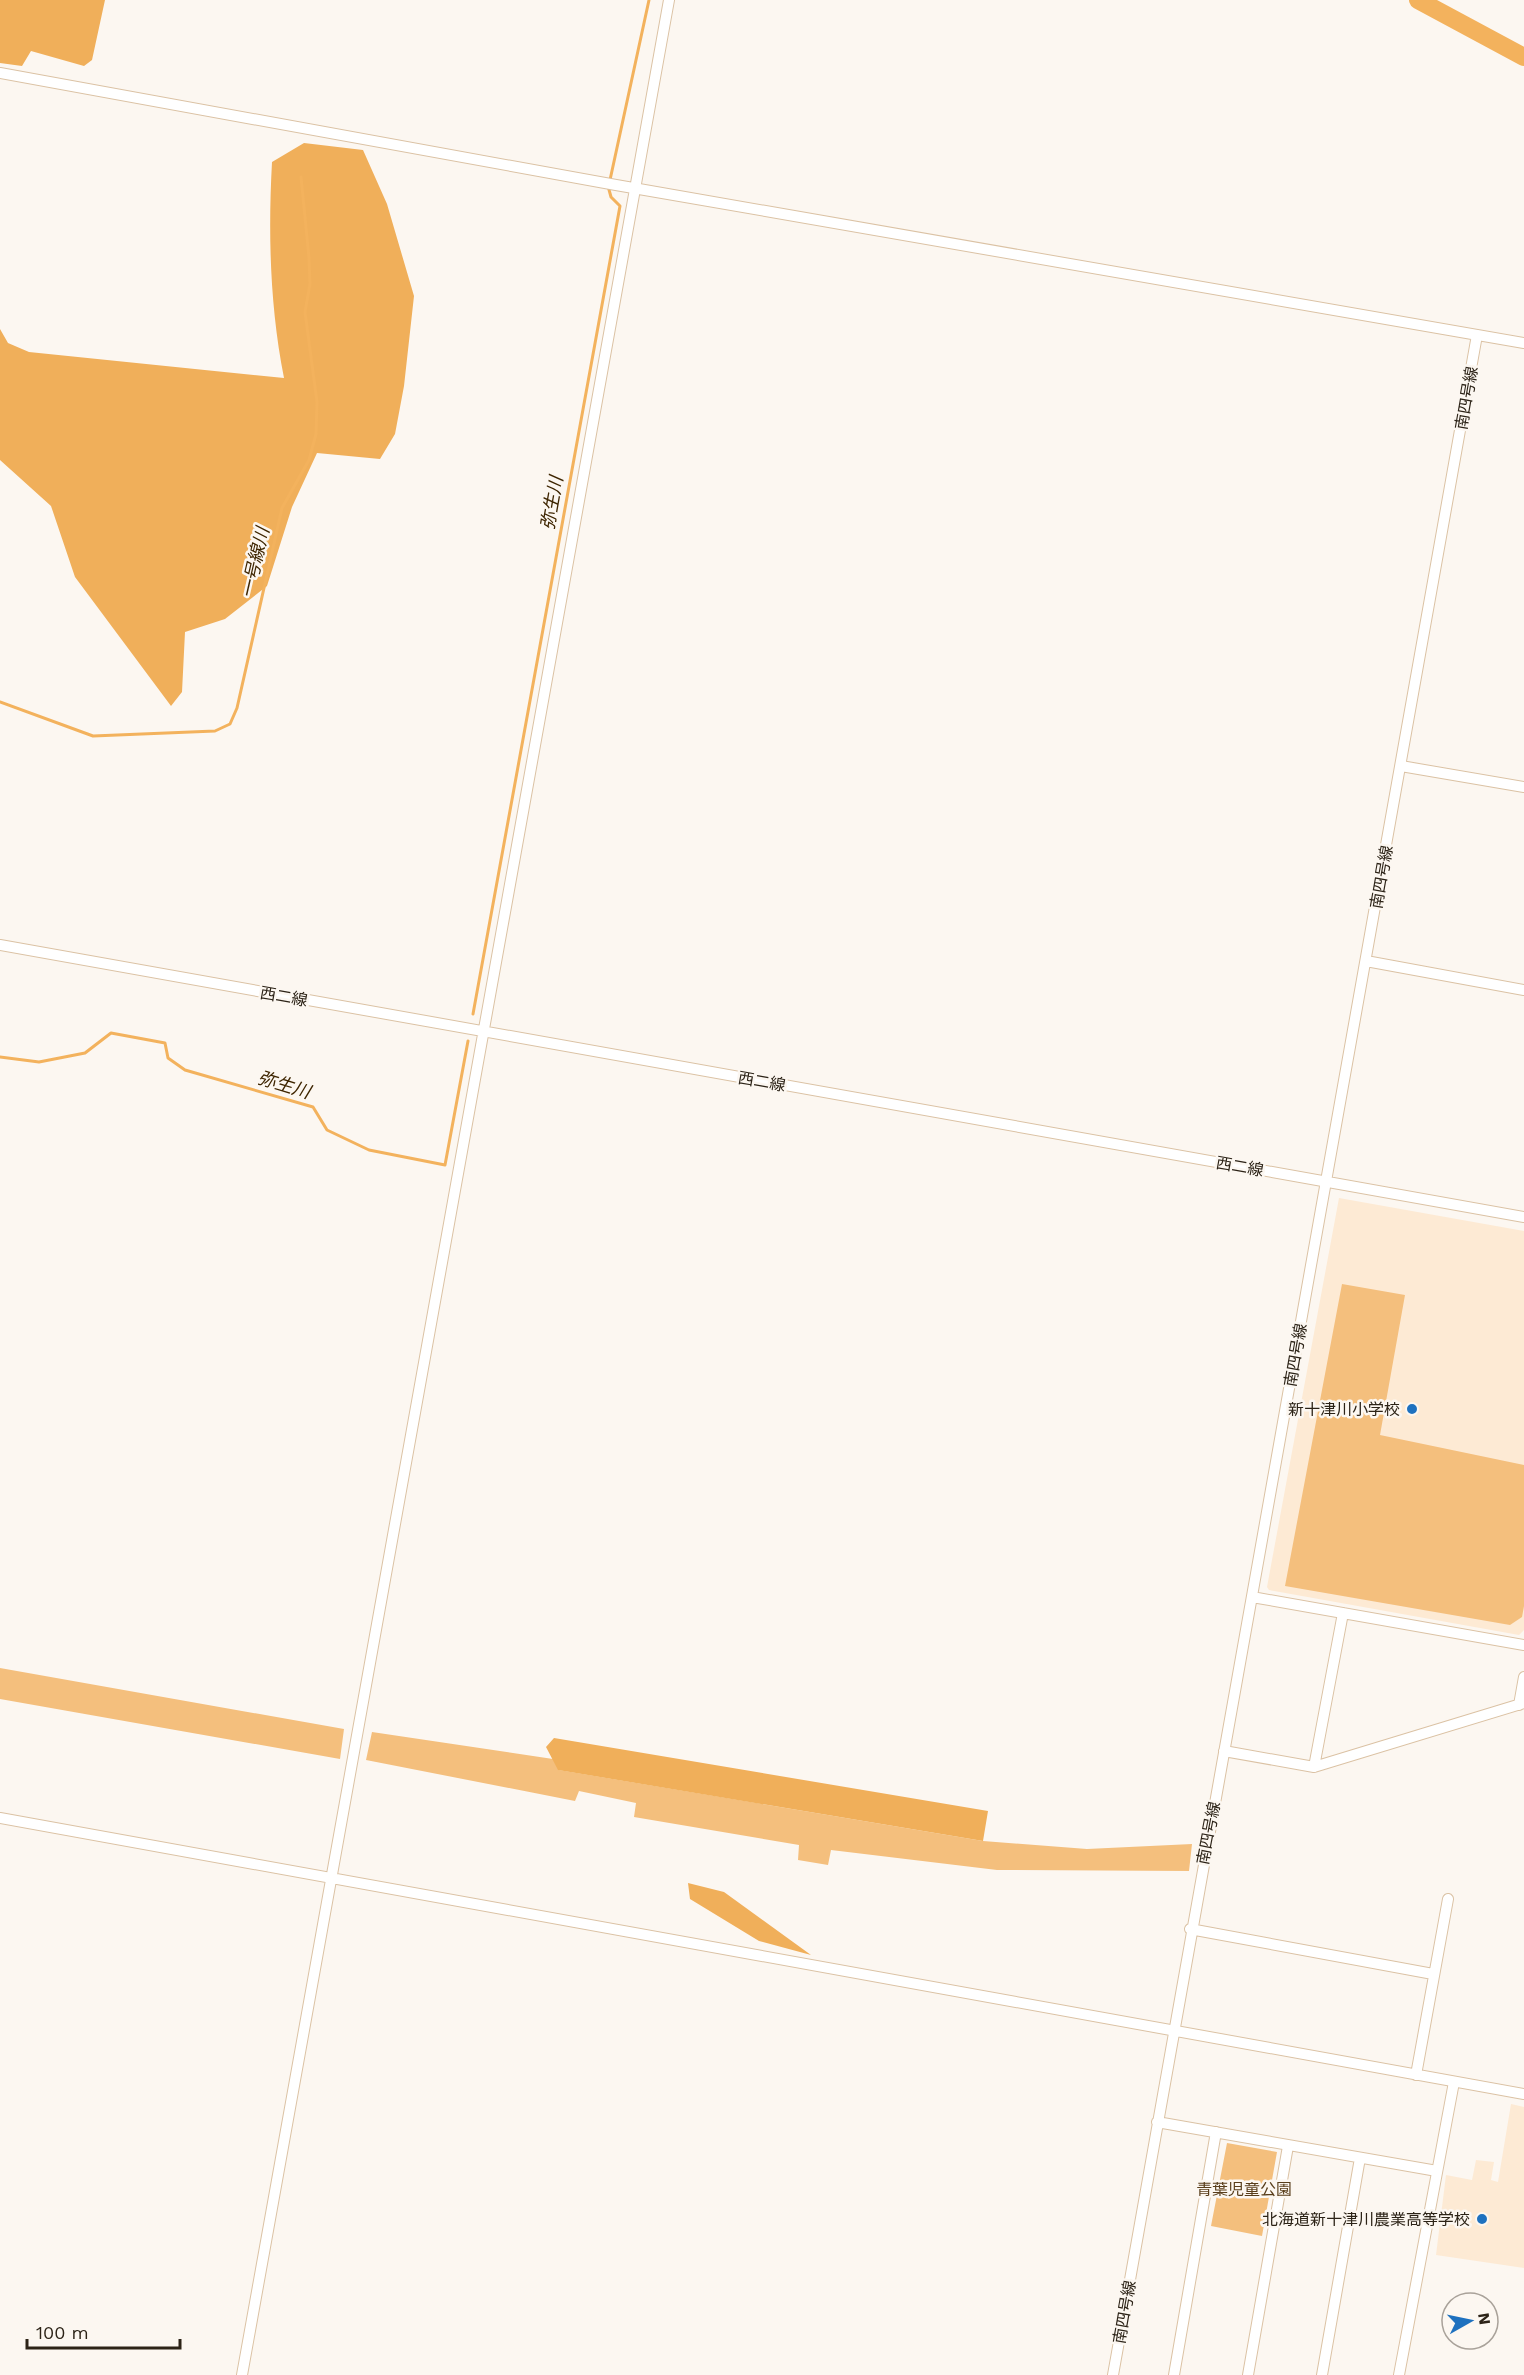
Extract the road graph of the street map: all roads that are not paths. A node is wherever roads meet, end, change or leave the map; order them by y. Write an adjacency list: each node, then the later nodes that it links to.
1 (669, 0): 3 (street)
2 (0, 73): 3 (street)
3 (634, 188): 4 (street); 11 (street)
4 (1477, 335): 5 (street); 6 (street, 南四号線)
5 (1524, 343)
6 (1401, 766): 7 (street); 9 (street, 南四号線)
7 (1524, 788)
8 (0, 945): 11 (street, 西二線)
9 (1366, 961): 10 (street); 12 (street, 南四号線)
10 (1524, 990)
11 (481, 1031): 12 (street, 西二線); 22 (street)
12 (1326, 1182): 13 (street, 西二線); 14 (street, 南四号線)
13 (1524, 1217)
14 (1252, 1596): 15 (street); 19 (street, 南四号線)
15 (1343, 1613): 16 (street); 20 (street)
16 (1524, 1645)
17 (1524, 1677): 18 (street)
18 (1522, 1704): 20 (street)
19 (1224, 1751): 20 (street); 24 (street, 南四号線)
20 (1314, 1767)
21 (0, 1818): 22 (street)
22 (330, 1877): 26 (street); 35 (street)
23 (1448, 1899): 25 (street)
24 (1190, 1929): 25 (street); 26 (street, 南四号線)
25 (1433, 1974): 27 (street)
26 (1172, 2032): 27 (street); 30 (street, 南四号線)
27 (1416, 2075): 28 (street)
28 (1454, 2082): 29 (street); 34 (street)
29 (1524, 2094)
30 (1157, 2122): 31 (street); 36 (street, 南四号線)
31 (1216, 2132): 32 (street); 37 (street)
32 (1288, 2146): 33 (street); 38 (street)
33 (1360, 2158): 34 (street); 39 (street)
34 (1437, 2171): 40 (street)
35 (242, 2375)
36 (1113, 2375)
37 (1174, 2375)
38 (1248, 2375)
39 (1322, 2375)
40 (1399, 2375)

